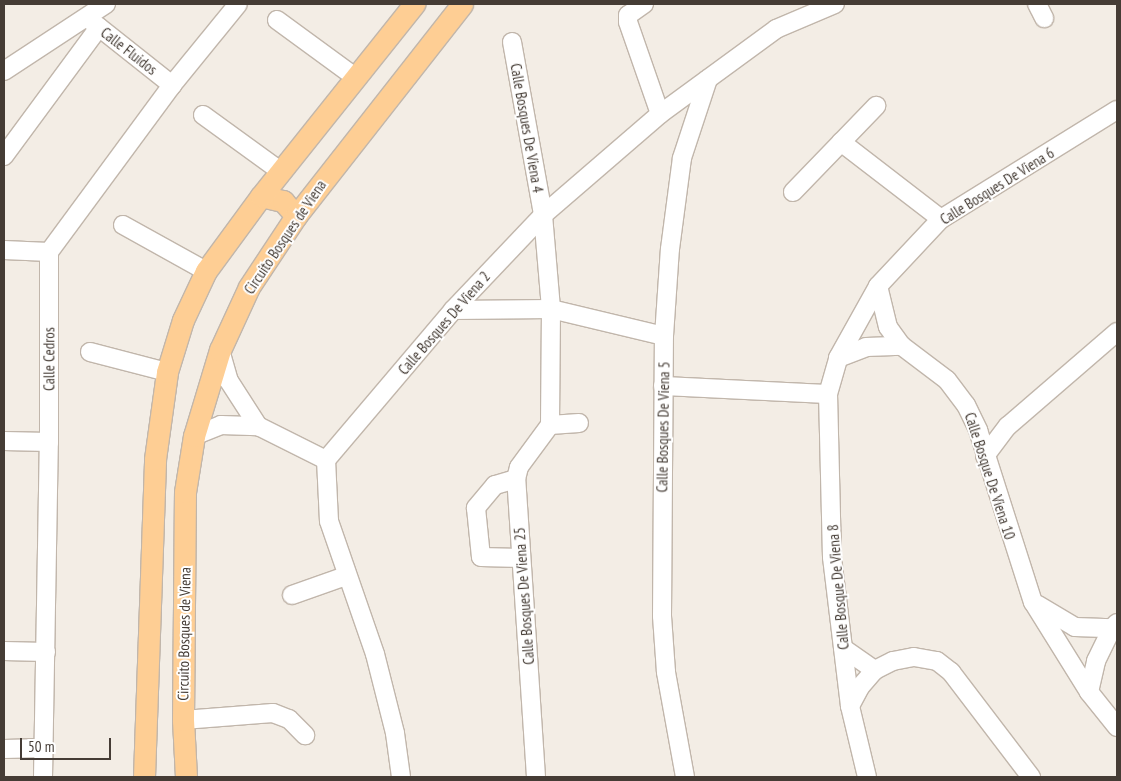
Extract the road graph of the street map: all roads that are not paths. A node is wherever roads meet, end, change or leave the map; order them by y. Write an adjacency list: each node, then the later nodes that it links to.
1 (106, 4): 8 (street)
2 (238, 4): 13 (street)
3 (414, 4): 11 (main road)
4 (462, 4): 23 (main road, Circuito Bosques de Viena)
5 (644, 4): 16 (street)
6 (836, 4): 12 (street, Calle Bosques De Viena 2)
7 (277, 20): 11 (street)
8 (93, 22): 10 (street); 13 (street, Calle Fluidos); 19 (street)
9 (512, 42): 24 (street, Calle Bosques De Viena 4)
10 (4, 71)
11 (355, 77): 20 (main road)
12 (708, 79): 16 (street, Calle Bosques De Viena 2); 34 (street, Calle Bosques De Viena 5)
13 (172, 85): 28 (street)
14 (876, 106): 18 (street)
15 (1117, 110): 25 (street, Calle Bosques De Viena 6)
16 (660, 114): 24 (street, Calle Bosques De Viena 2)
17 (203, 115): 20 (street)
18 (841, 142): 21 (street); 25 (street)
19 (4, 156)
20 (279, 173): 22 (main road); 23 (main road)
21 (793, 192)
22 (261, 196): 23 (main road); 29 (main road)
23 (301, 209): 36 (main road, Circuito Bosques de Viena)
24 (543, 214): 31 (street, Calle Bosques De Viena 4); 32 (street, Calle Bosques De Viena 2)
25 (941, 219): 30 (street, Calle Bosques De Viena 6)
26 (123, 225): 29 (street)
27 (4, 250): 28 (street)
28 (49, 252): 49 (street, Calle Cedros)
29 (206, 271): 39 (main road)
30 (878, 286): 35 (street, Calle Bosque De Viena 10); 38 (street, Calle Bosques De Viena 6)
31 (550, 309): 32 (street); 34 (street); 43 (street)
32 (453, 310): 51 (street, Calle Bosques De Viena 2)
33 (1117, 332): 45 (street)
34 (664, 336): 40 (street, Calle Bosques De Viena 5)
35 (902, 346): 38 (street); 46 (street, Calle Bosque De Viena 10)
36 (220, 350): 44 (street); 47 (main road, Circuito Bosques de Viena)
37 (90, 352): 39 (street)
38 (838, 358): 41 (street, Calle Bosques De Viena 6)
39 (167, 372): 70 (main road)
40 (663, 386): 41 (street); 74 (street, Calle Bosques De Viena 5)
41 (828, 394): 58 (street, Calle Bosque De Viena 8)
42 (579, 423): 43 (street)
43 (550, 425): 52 (street, Calle Bosques De Viena 25)
44 (258, 426): 47 (street); 51 (street)
45 (1008, 426): 46 (street); 50 (street)
46 (978, 430): 50 (street, Calle Bosque De Viena 10)
47 (194, 436): 64 (main road, Circuito Bosques de Viena)
48 (4, 441): 49 (street)
49 (49, 442): 60 (street, Calle Cedros)
50 (985, 456): 56 (street, Calle Bosque De Viena 10)
51 (326, 460): 54 (street)
52 (516, 479): 53 (street, Calle Bosques De Viena 25); 53 (street)
53 (521, 558): 73 (street, Calle Bosques De Viena 25)
54 (346, 576): 55 (street); 72 (street)
55 (292, 595)
56 (1033, 602): 57 (street); 62 (street, Calle Bosque De Viena 10)
57 (1114, 626): 62 (street)
58 (843, 648): 61 (street); 63 (street, Calle Bosque De Viena 8)
59 (4, 651): 60 (street)
60 (46, 652): 67 (street, Calle Cedros)
61 (875, 670): 63 (street); 76 (street)
62 (1089, 692): 65 (street, Calle Bosque De Viena 10)
63 (850, 706): 75 (street, Calle Bosque De Viena 8)
64 (183, 720): 66 (street); 71 (main road, Circuito Bosques de Viena)
65 (1117, 727)
66 (305, 735)
67 (44, 748): 68 (street); 69 (street, Calle Cedros)
68 (4, 749)
69 (43, 777)
70 (144, 777)
71 (186, 777)
72 (401, 777)
73 (536, 777)
74 (685, 777)
75 (867, 777)
76 (1031, 777)

